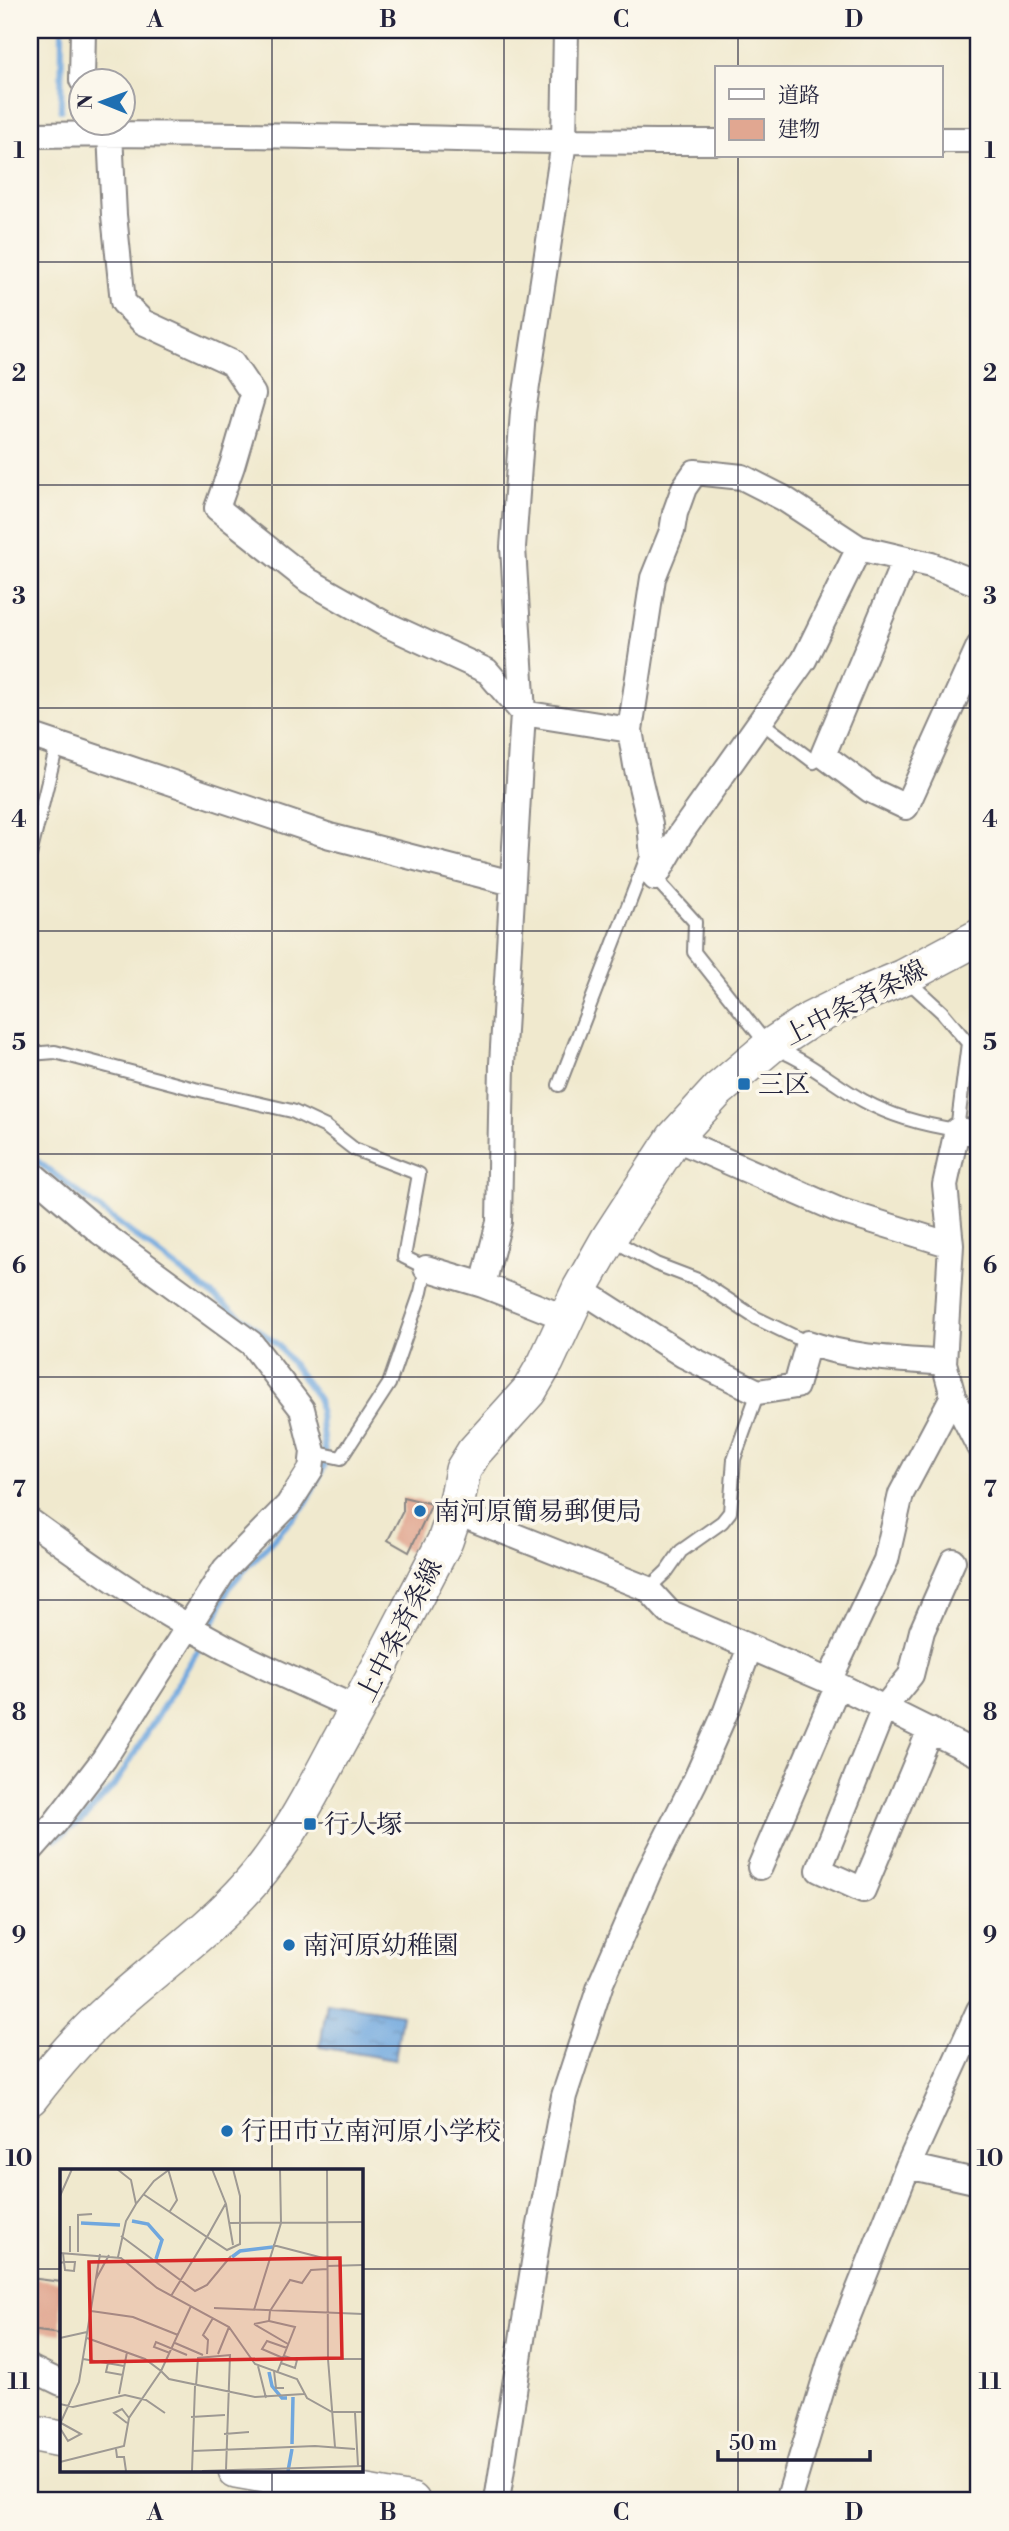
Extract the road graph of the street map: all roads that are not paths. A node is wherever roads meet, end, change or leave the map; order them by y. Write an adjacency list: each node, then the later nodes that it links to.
1 (83, 30): 3 (street)
2 (566, 30): 10 (street)
3 (82, 66)
4 (66, 130): 6 (street)
5 (136, 134): 10 (street)
6 (30, 135)
7 (110, 136): 16 (street)
8 (942, 140): 9 (street)
9 (979, 140)
10 (564, 142): 11 (street); 16 (street)
11 (715, 142)
12 (859, 548): 13 (street); 17 (street); 18 (street)
13 (905, 559): 14 (street); 21 (street)
14 (979, 582)
15 (979, 646): 21 (street)
16 (523, 713): 18 (street); 25 (street)
17 (761, 722): 21 (lane); 24 (street)
18 (631, 730): 22 (street)
19 (30, 735): 20 (street)
20 (57, 745): 23 (lane); 25 (street)
21 (823, 755)
22 (652, 845): 24 (street); 30 (lane)
23 (30, 855)
24 (654, 878): 28 (lane)
25 (512, 883): 37 (street)
26 (979, 936): 27 (main road, 上中条斉条線)
27 (904, 977): 28 (main road, 上中条斉条線); 31 (lane)
28 (769, 1047): 31 (lane); 32 (main road, 上中条斉条線)
29 (30, 1054): 36 (lane)
30 (559, 1085)
31 (968, 1131): 35 (street)
32 (674, 1138): 34 (main road, 上中条斉条線); 35 (street)
33 (30, 1172): 44 (street)
34 (609, 1238): 38 (main road, 上中条斉条線); 39 (lane)
35 (951, 1245): 40 (street)
36 (426, 1268): 37 (street); 44 (lane)
37 (483, 1285): 38 (street)
38 (573, 1303): 41 (street); 45 (main road, 上中条斉条線)
39 (808, 1343): 40 (street); 41 (street)
40 (943, 1363): 42 (street)
41 (758, 1392): 48 (lane)
42 (953, 1396): 43 (street); 51 (street)
43 (979, 1447)
44 (313, 1452): 49 (street)
45 (455, 1512): 48 (street); 53 (main road, 上中条斉条線)
46 (30, 1521): 49 (street)
47 (953, 1561): 52 (street)
48 (648, 1589): 50 (street)
49 (187, 1625): 53 (street); 56 (street)
50 (750, 1647): 51 (street); 69 (street)
51 (834, 1683): 52 (street); 57 (street)
52 (884, 1707): 54 (street); 54 (street)
53 (358, 1709): 59 (main road, 上中条斉条線)
54 (930, 1730): 55 (street)
55 (979, 1755)
56 (30, 1851)
57 (760, 1867)
58 (979, 2010): 60 (street)
59 (30, 2098)
60 (908, 2166): 61 (street); 70 (street)
61 (979, 2182)
62 (30, 2368): 63 (street)
63 (60, 2383)
64 (30, 2433): 65 (main road)
65 (60, 2439)
66 (244, 2472): 67 (main road)
67 (328, 2493): 68 (main road)
68 (412, 2501)
69 (497, 2501)
70 (788, 2501)

